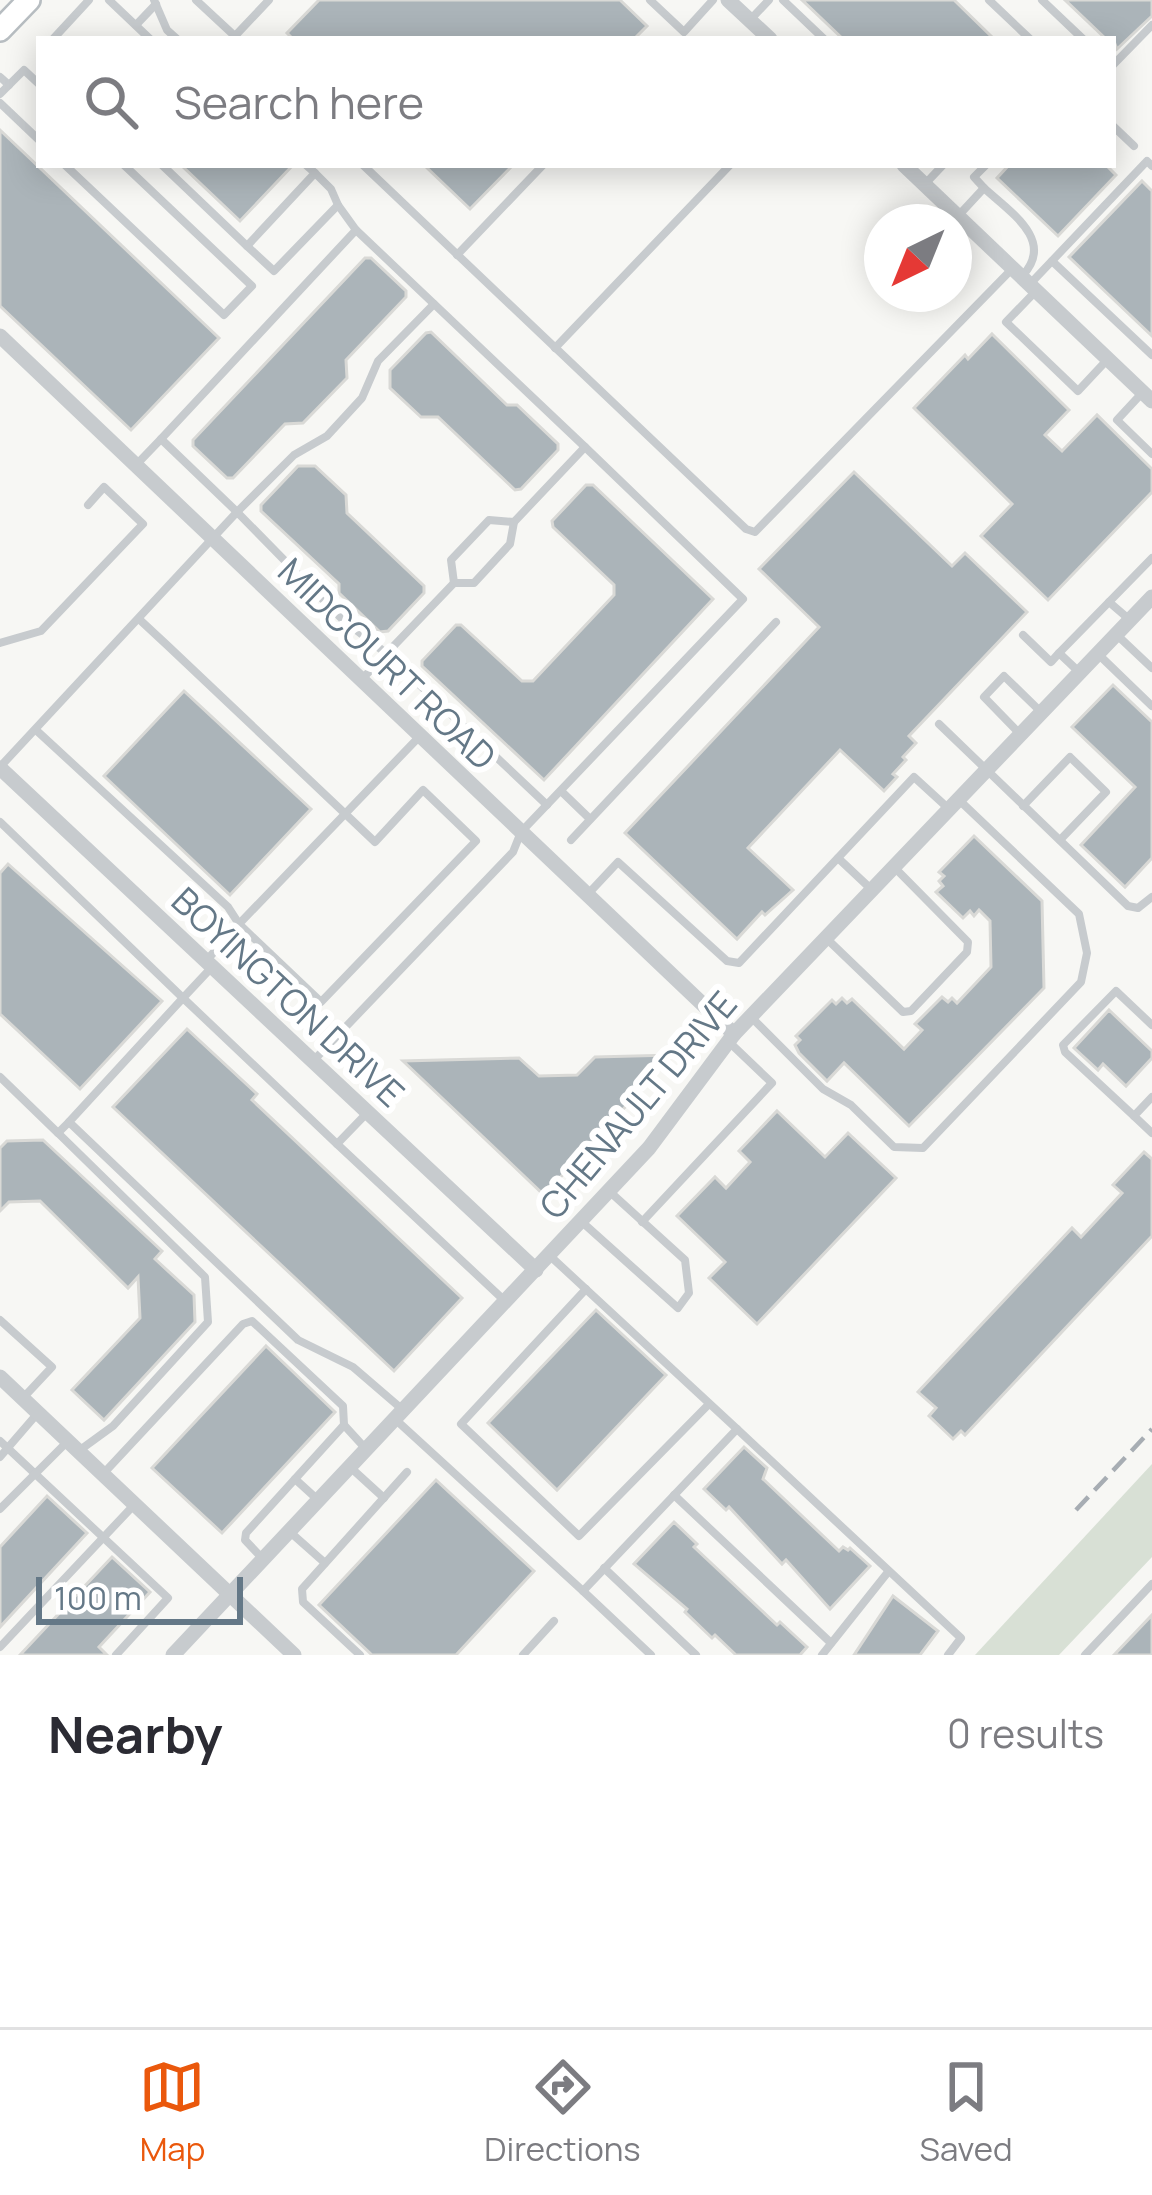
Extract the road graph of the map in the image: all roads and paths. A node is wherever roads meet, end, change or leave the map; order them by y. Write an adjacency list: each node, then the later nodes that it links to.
1 (29, 0): 17 (main road)
2 (89, 0): 19 (lane)
3 (110, 0): 15 (lane)
4 (196, 0): 22 (lane)
5 (269, 0): 23 (lane)
6 (650, 0): 18 (lane)
7 (713, 0): 18 (lane)
8 (728, 0): 14 (street)
9 (769, 0): 14 (lane)
10 (783, 0): 25 (lane)
11 (989, 0): 26 (lane)
12 (1042, 0): 27 (lane)
13 (155, 2): 15 (lane); 21 (lane)
14 (750, 20): 24 (street)
15 (136, 25): 20 (lane)
16 (1152, 25): 28 (lane)
17 (0, 30)
18 (681, 35)
19 (56, 36)
20 (147, 36)
21 (174, 36)
22 (235, 36)
23 (237, 36)
24 (767, 36)
25 (821, 36)
26 (1027, 36)
27 (1080, 36)
28 (1116, 62)
29 (0, 77): 31 (lane)
30 (36, 81): 31 (lane)
31 (9, 85): 32 (lane)
32 (0, 99): 34 (lane)
33 (1116, 129): 35 (lane)
34 (36, 137)
35 (1134, 146)
36 (1152, 166): 57 (lane)
37 (68, 168): 38 (lane)
38 (127, 168)
39 (165, 168): 55 (lane)
40 (309, 168): 47 (lane)
41 (366, 168): 56 (lane)
42 (540, 168): 56 (lane)
43 (727, 168): 61 (lane)
44 (907, 168): 48 (street)
45 (940, 168): 48 (lane)
46 (983, 168): 49 (lane)
47 (315, 173): 52 (lane); 55 (lane)
48 (925, 184): 50 (street)
49 (984, 188): 51 (lane); 58 (lane)
50 (946, 204)
51 (969, 204)
52 (338, 205): 54 (lane); 55 (lane)
53 (972, 229): 58 (street)
54 (356, 230): 59 (lane); 65 (lane)
55 (247, 246)
56 (457, 255): 61 (lane)
57 (1052, 260): 58 (lane); 62 (lane)
58 (1026, 279): 61 (lane); 63 (street); 63 (lane)
59 (434, 304): 66 (lane); 70 (lane)
60 (0, 336): 68 (street, MIDCOURT ROAD)
61 (556, 348)
62 (1152, 355)
63 (1108, 359): 64 (street)
64 (1148, 397): 67 (lane)
65 (161, 439): 68 (lane); 70 (lane)
66 (585, 447): 71 (lane); 97 (lane)
67 (1152, 454)
68 (136, 465): 72 (street, MIDCOURT ROAD)
69 (88, 505): 82 (lane)
70 (237, 512): 72 (lane); 84 (lane)
71 (514, 522): 74 (lane); 74 (lane)
72 (212, 538): 77 (lane); 88 (street, MIDCOURT ROAD)
73 (1152, 558): 75 (lane)
74 (454, 584): 84 (lane)
75 (1109, 602): 78 (lane); 83 (lane)
76 (1149, 606): 78 (street, CHENAULT DRIVE)
77 (140, 620): 92 (lane); 101 (lane)
78 (1130, 620): 80 (street, CHENAULT DRIVE)
79 (776, 622): 102 (lane)
80 (1117, 634): 85 (street, CHENAULT DRIVE); 86 (lane)
81 (1022, 635): 83 (lane)
82 (0, 644)
83 (1059, 653): 87 (lane)
84 (387, 654): 88 (lane); 99 (lane)
85 (1098, 654): 87 (street, CHENAULT DRIVE); 89 (lane)
86 (1152, 668)
87 (1080, 672): 90 (street, CHENAULT DRIVE)
88 (362, 680): 94 (street, MIDCOURT ROAD)
89 (1152, 706)
90 (1041, 712): 93 (street, CHENAULT DRIVE); 93 (lane)
91 (939, 724): 96 (lane)
92 (36, 730): 95 (lane); 112 (lane)
93 (1020, 734): 96 (street, CHENAULT DRIVE)
94 (420, 736): 101 (lane); 104 (street, MIDCOURT ROAD)
95 (0, 767): 114 (street, BOYINGTON DRIVE)
96 (986, 770): 98 (street, CHENAULT DRIVE); 100 (lane)
97 (560, 791): 99 (lane); 102 (lane)
98 (953, 804): 107 (lane); 108 (street, CHENAULT DRIVE); 116 (lane)
99 (547, 805): 104 (lane)
100 (1023, 806): 106 (lane); 106 (lane)
101 (346, 814): 112 (lane); 112 (lane)
102 (590, 819): 105 (lane)
103 (0, 822): 115 (lane)
104 (521, 832): 110 (street, MIDCOURT ROAD); 119 (lane)
105 (571, 840)
106 (1060, 840): 111 (lane)
107 (838, 857): 109 (lane); 110 (lane)
108 (894, 867): 109 (street, CHENAULT DRIVE); 113 (lane)
109 (872, 890): 113 (street, CHENAULT DRIVE)
110 (587, 895): 118 (street, MIDCOURT ROAD)
111 (1152, 896)
112 (239, 924): 114 (lane)
113 (826, 938): 116 (street, CHENAULT DRIVE)
114 (209, 964): 115 (lane); 119 (street, BOYINGTON DRIVE)
115 (183, 998): 124 (lane); 127 (lane)
116 (751, 1017): 118 (street, CHENAULT DRIVE)
117 (1152, 1025): 123 (lane)
118 (731, 1038): 128 (street, CHENAULT DRIVE); 130 (lane)
119 (313, 1061): 122 (street, BOYINGTON DRIVE)
120 (0, 1077): 125 (lane)
121 (1152, 1097): 123 (lane)
122 (368, 1112): 127 (lane); 132 (street, BOYINGTON DRIVE)
123 (1134, 1116): 126 (lane)
124 (69, 1122): 125 (lane); 140 (lane)
125 (58, 1133): 144 (lane)
126 (1152, 1133)
127 (337, 1144): 134 (lane)
128 (609, 1191): 129 (street, CHENAULT DRIVE); 130 (lane)
129 (581, 1221): 130 (lane); 131 (street, CHENAULT DRIVE)
130 (642, 1222)
131 (549, 1255): 132 (street, CHENAULT DRIVE); 133 (lane)
132 (536, 1270): 134 (street, CHENAULT DRIVE)
133 (586, 1289): 138 (lane); 138 (lane)
134 (506, 1302): 140 (street, CHENAULT DRIVE)
135 (0, 1320): 137 (lane)
136 (0, 1377): 137 (street)
137 (22, 1398): 139 (street)
138 (710, 1404): 142 (lane)
139 (38, 1413): 143 (lane); 144 (street)
140 (399, 1414): 145 (street, CHENAULT DRIVE); 164 (lane)
141 (344, 1425): 145 (lane); 149 (lane); 151 (lane)
142 (737, 1429): 152 (lane); 162 (lane)
143 (3, 1444): 146 (lane); 150 (lane)
144 (73, 1446): 149 (street); 150 (lane)
145 (366, 1449): 147 (street, CHENAULT DRIVE)
146 (0, 1457)
147 (350, 1467): 153 (lane); 154 (street, CHENAULT DRIVE)
148 (407, 1472): 153 (lane)
149 (103, 1474): 155 (street)
150 (36, 1475): 156 (lane); 158 (lane)
151 (295, 1480): 154 (lane); 159 (lane)
152 (674, 1495): 161 (lane); 167 (lane)
153 (384, 1498): 160 (lane)
154 (318, 1499): 157 (street, CHENAULT DRIVE)
155 (135, 1504): 158 (lane); 165 (street)
156 (0, 1510)
157 (289, 1531): 159 (street, CHENAULT DRIVE); 160 (lane)
158 (103, 1537): 168 (lane); 169 (lane)
159 (263, 1559): 165 (street, CHENAULT DRIVE)
160 (325, 1563): 172 (lane)
161 (604, 1568): 164 (lane); 175 (lane)
162 (887, 1572): 167 (lane); 177 (lane)
163 (1152, 1584): 178 (lane)
164 (583, 1591): 174 (lane)
165 (230, 1594): 170 (street, CHENAULT DRIVE); 171 (street)
166 (554, 1621): 173 (lane)
167 (831, 1643): 176 (lane)
168 (0, 1646)
169 (116, 1655)
170 (173, 1655)
171 (294, 1655)
172 (360, 1655)
173 (523, 1655)
174 (651, 1655)
175 (697, 1655)
176 (822, 1655)
177 (948, 1655)
178 (1085, 1655)

